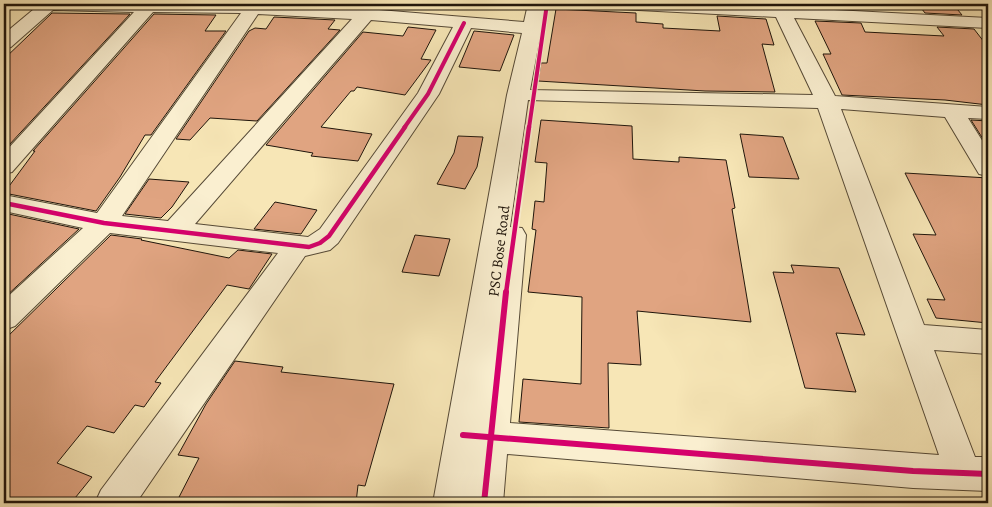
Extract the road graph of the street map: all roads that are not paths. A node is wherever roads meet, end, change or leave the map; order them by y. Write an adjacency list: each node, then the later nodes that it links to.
1 (50, 4): 4 (street); 12 (street)
2 (547, 4): 13 (street, PSC Bose Road)
3 (619, 4): 8 (street)
4 (149, 5): 5 (street); 17 (street)
5 (255, 6): 6 (street); 20 (street)
6 (371, 9): 10 (street); 21 (street)
7 (898, 11): 8 (street); 11 (street)
8 (782, 12): 14 (street)
9 (535, 16): 10 (street); 26 (street, PSC Bose Road)
10 (464, 23): 22 (street)
11 (988, 23)
12 (4, 43)
13 (534, 95): 14 (street); 26 (street, PSC Bose Road)
14 (827, 102): 15 (street); 24 (street)
15 (953, 111): 16 (street); 18 (street)
16 (988, 113)
17 (4, 167)
18 (988, 169)
19 (4, 203): 20 (street)
20 (104, 223): 21 (street); 23 (street)
21 (174, 231): 22 (street)
22 (298, 246): 28 (street)
23 (4, 318)
24 (915, 336): 25 (street); 27 (street)
25 (988, 342)
26 (478, 436): 27 (street); 29 (street, PSC Bose Road); 30 (street, PSC Bose Road)
27 (975, 472)
28 (114, 503)
29 (452, 503)
30 (484, 503)

